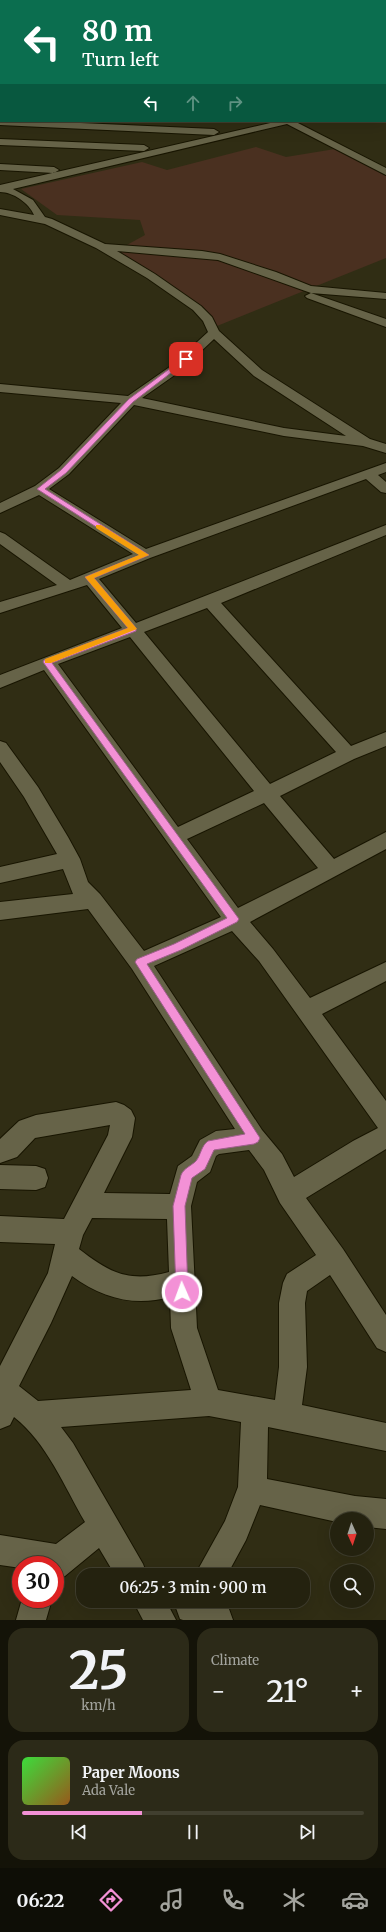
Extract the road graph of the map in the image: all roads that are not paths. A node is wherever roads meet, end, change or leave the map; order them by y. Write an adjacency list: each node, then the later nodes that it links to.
1 (0, 122): 5 (street)
2 (89, 122): 6 (street)
3 (283, 122): 7 (street)
4 (290, 122): 12 (street)
5 (52, 126): 6 (street); 8 (street)
6 (76, 126): 7 (street)
7 (238, 132): 9 (street)
8 (2, 143): 9 (street)
9 (166, 150): 11 (street)
10 (0, 167): 11 (street)
11 (74, 171): 13 (street)
12 (386, 172)
13 (1, 188): 15 (street)
14 (0, 212): 15 (street)
15 (40, 218): 16 (street)
16 (100, 246): 18 (street); 20 (street)
17 (308, 294): 19 (street)
18 (386, 296)
19 (386, 323)
20 (214, 333): 22 (street); 23 (street)
21 (0, 388): 22 (street)
22 (131, 400): 23 (street); 27 (street)
23 (365, 442): 24 (street)
24 (386, 449)
25 (386, 467): 26 (street)
26 (368, 474): 28 (street); 32 (street)
27 (40, 489): 29 (street); 32 (street)
28 (386, 489)
29 (0, 509)
30 (386, 530): 35 (street)
31 (0, 537): 34 (street)
32 (145, 555): 33 (street)
33 (89, 577): 34 (street); 37 (street)
34 (69, 586): 36 (street)
35 (210, 601): 37 (street); 42 (street)
36 (0, 608)
37 (133, 629): 38 (street); 43 (street)
38 (47, 662): 39 (street); 44 (street)
39 (0, 682)
40 (386, 739): 42 (street)
41 (0, 748): 46 (street)
42 (348, 754): 43 (street)
43 (267, 793): 44 (street); 47 (street)
44 (174, 837): 51 (street)
45 (386, 840): 47 (street)
46 (70, 859): 48 (street); 49 (street)
47 (332, 870): 51 (street)
48 (0, 875)
49 (93, 900): 50 (street); 52 (street)
50 (0, 911)
51 (234, 919): 52 (street); 54 (street)
52 (140, 962): 57 (street)
53 (386, 971): 54 (street)
54 (307, 1011): 55 (street)
55 (386, 1120)
56 (386, 1136): 61 (street)
57 (254, 1138): 61 (street); 63 (street)
58 (0, 1151): 62 (street)
59 (0, 1177): 60 (street)
60 (36, 1178)
61 (289, 1194): 66 (street)
62 (84, 1205): 63 (street); 65 (street)
63 (179, 1206): 67 (street)
64 (0, 1229): 65 (street)
65 (68, 1243): 67 (street); 69 (street)
66 (334, 1258): 68 (street); 73 (street)
67 (182, 1280): 70 (street)
68 (386, 1339)
69 (2, 1399): 72 (street)
70 (209, 1402): 71 (street); 72 (street)
71 (255, 1410): 73 (street); 75 (street)
72 (34, 1415): 77 (street)
73 (287, 1416): 74 (street)
74 (386, 1437)
75 (252, 1487): 76 (street); 82 (street)
76 (386, 1514)
77 (104, 1525): 80 (street); 81 (street)
78 (0, 1550): 79 (street)
79 (28, 1556)
80 (64, 1556)
81 (128, 1568)
82 (214, 1568)
83 (34, 1608): 86 (street)
84 (153, 1608): 87 (street)
85 (190, 1610): 88 (street)
86 (31, 1620)
87 (161, 1620)
88 (218, 1620)

